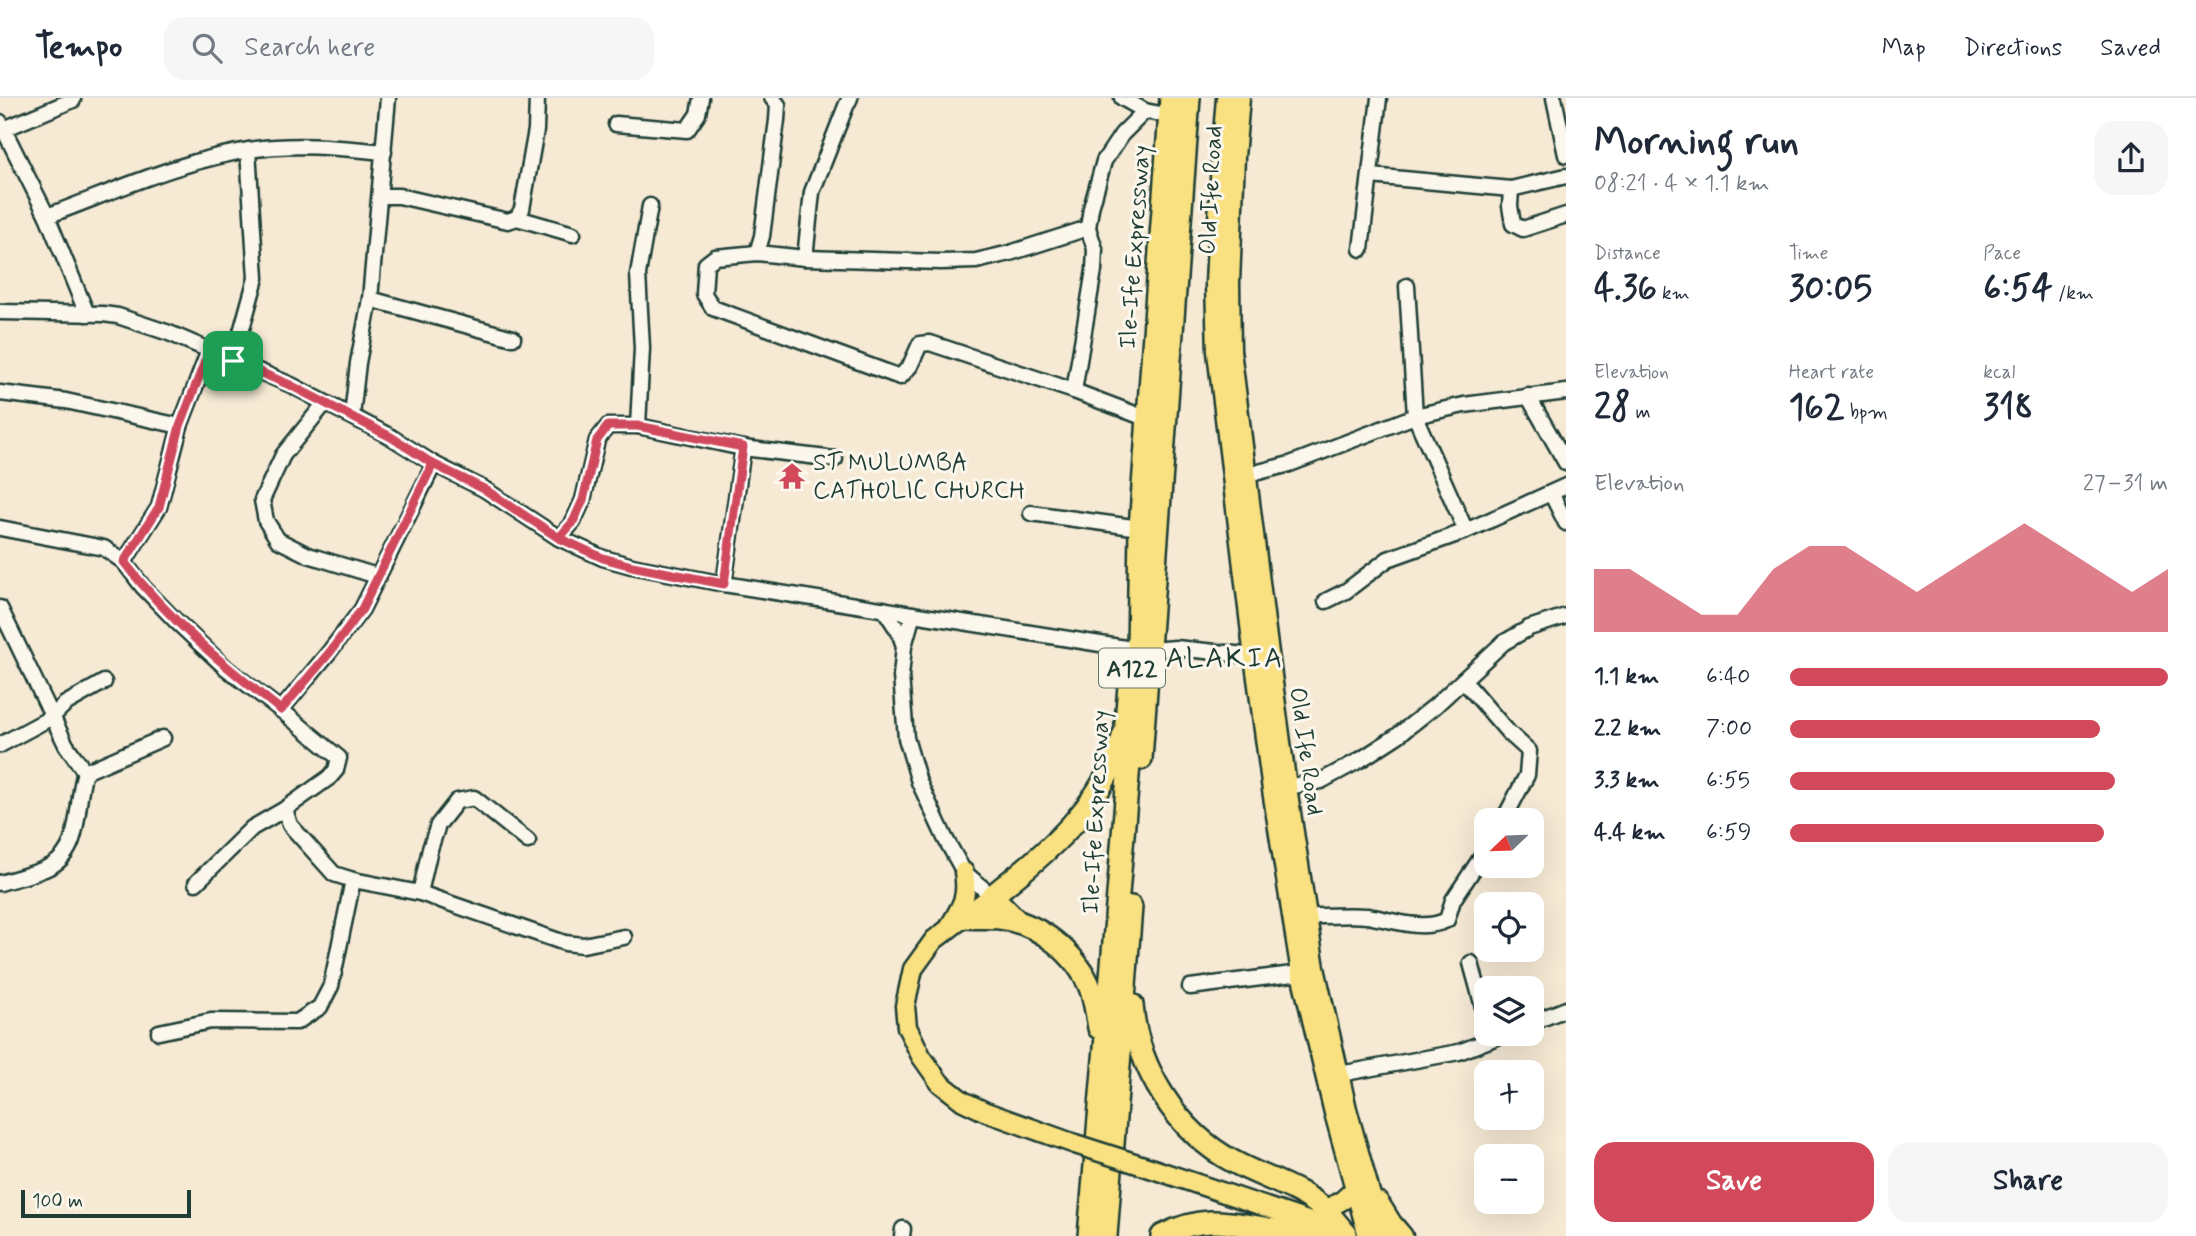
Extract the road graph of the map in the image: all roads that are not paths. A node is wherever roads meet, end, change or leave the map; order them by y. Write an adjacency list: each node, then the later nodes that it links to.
1 (388, 98): 18 (street)
2 (537, 98): 27 (street)
3 (701, 98): 15 (street)
4 (772, 98): 31 (street)
5 (850, 98): 32 (street)
6 (1122, 98): 14 (street)
7 (1189, 98): 73 (highway, Ile-Ife Expressway / A122)
8 (1226, 98): 71 (main road, Old Ife Road)
9 (1240, 98): 54 (main road, Old Ife Road)
10 (1379, 98): 20 (street)
11 (1553, 98): 19 (street)
12 (73, 100): 16 (street)
13 (1170, 107): 14 (street); 47 (highway, Ile-Ife Expressway / A122)
14 (1145, 111): 28 (street)
15 (616, 124)
16 (2, 125): 26 (street)
17 (248, 150): 18 (street); 26 (street); 39 (street)
18 (384, 152): 23 (street)
19 (1566, 155)
20 (1371, 176): 22 (street); 30 (street)
21 (1566, 176): 22 (street)
22 (1511, 189): 25 (street)
23 (380, 196): 27 (street); 34 (street)
24 (650, 206): 49 (street)
25 (1566, 215)
26 (47, 216): 36 (street)
27 (517, 218): 29 (street)
28 (1088, 228): 32 (street); 40 (street)
29 (573, 234)
30 (1361, 249)
31 (757, 253): 32 (street); 40 (street)
32 (804, 258)
33 (1407, 286): 46 (street)
34 (370, 299): 37 (street); 45 (street)
35 (0, 312): 36 (street)
36 (87, 314): 38 (street)
37 (513, 338)
38 (209, 351): 39 (street); 48 (street)
39 (233, 361): 44 (street)
40 (1074, 391): 47 (street)
41 (1566, 392): 43 (street)
42 (0, 393): 48 (street)
43 (1528, 396): 46 (street); 52 (street)
44 (324, 403): 45 (street); 64 (street)
45 (352, 416): 53 (street)
46 (1415, 416): 54 (street); 61 (street)
47 (1148, 419): 59 (highway, Ile-Ife Expressway / A122)
48 (180, 426): 63 (street)
49 (638, 426): 50 (street); 62 (street)
50 (743, 447): 51 (street); 65 (street)
51 (835, 459)
52 (1566, 463)
53 (433, 464): 62 (street); 64 (street)
54 (1247, 475): 71 (main road, Old Ife Road)
55 (1566, 486): 56 (street)
56 (1551, 493): 58 (street); 61 (street)
57 (1031, 513): 59 (street)
58 (1566, 523)
59 (1140, 527): 73 (highway, Ile-Ife Expressway / A122)
60 (0, 528): 63 (street)
61 (1466, 531): 66 (street)
62 (559, 538): 65 (street)
63 (124, 562): 77 (street)
64 (377, 576): 77 (street)
65 (724, 584): 68 (street)
66 (1326, 601)
67 (0, 608): 78 (street)
68 (884, 610): 69 (street); 72 (street)
69 (913, 614): 72 (street); 73 (street)
70 (1566, 615): 75 (street)
71 (1258, 616): 74 (main road, Old Ife Road); 83 (main road, Old Ife Road)
72 (904, 646): 88 (street)
73 (1143, 650): 74 (street); 79 (highway, Ile-Ife Expressway / A122); 97 (highway, Ile-Ife Expressway / A122)
74 (1255, 656): 101 (main road, Old Ife Road)
75 (1463, 680): 83 (street); 84 (street)
76 (103, 682): 78 (street)
77 (281, 710): 85 (street)
78 (52, 717): 81 (street); 82 (street)
79 (1126, 729): 93 (highway); 109 (highway, Ile-Ife Expressway / A122)
80 (163, 738): 82 (street)
81 (0, 745)
82 (85, 772): 90 (street)
83 (1287, 787): 94 (main road, Old Ife Road)
84 (1510, 808)
85 (285, 809): 89 (street); 91 (street)
86 (528, 841): 92 (street)
87 (1474, 868): 94 (street)
88 (964, 872): 93 (street); 98 (main road)
89 (354, 880): 92 (street); 106 (street)
90 (0, 883)
91 (196, 883)
92 (420, 893): 99 (street)
93 (992, 895): 95 (main road); 96 (highway)
94 (1306, 916): 108 (main road, Old Ife Road)
95 (967, 917): 96 (highway); 98 (main road)
96 (1018, 922): 109 (highway)
97 (1129, 927): 111 (highway); 115 (highway, Ile-Ife Expressway / A122)
98 (948, 929): 113 (main road, bridge)
99 (624, 937)
100 (1471, 963): 102 (street)
101 (1301, 973): 103 (street); 110 (main road, Old Ife Road)
102 (1475, 976)
103 (1190, 987)
104 (1566, 1009): 105 (street)
105 (1544, 1018)
106 (159, 1032)
107 (1474, 1046): 108 (street)
108 (1340, 1074): 110 (main road, Old Ife Road)
109 (1101, 1082): 114 (highway, Ile-Ife Expressway / A122)
110 (1362, 1186): 111 (main road); 117 (main road, Old Ife Road); 118 (main road, Old Ife Road); 119 (main road)
111 (1325, 1210): 113 (highway)
112 (1321, 1235): 113 (highway); 116 (highway)
113 (1348, 1235)
114 (1089, 1236)
115 (1106, 1236)
116 (1162, 1236)
117 (1368, 1236)
118 (1382, 1236)
119 (1403, 1236)

